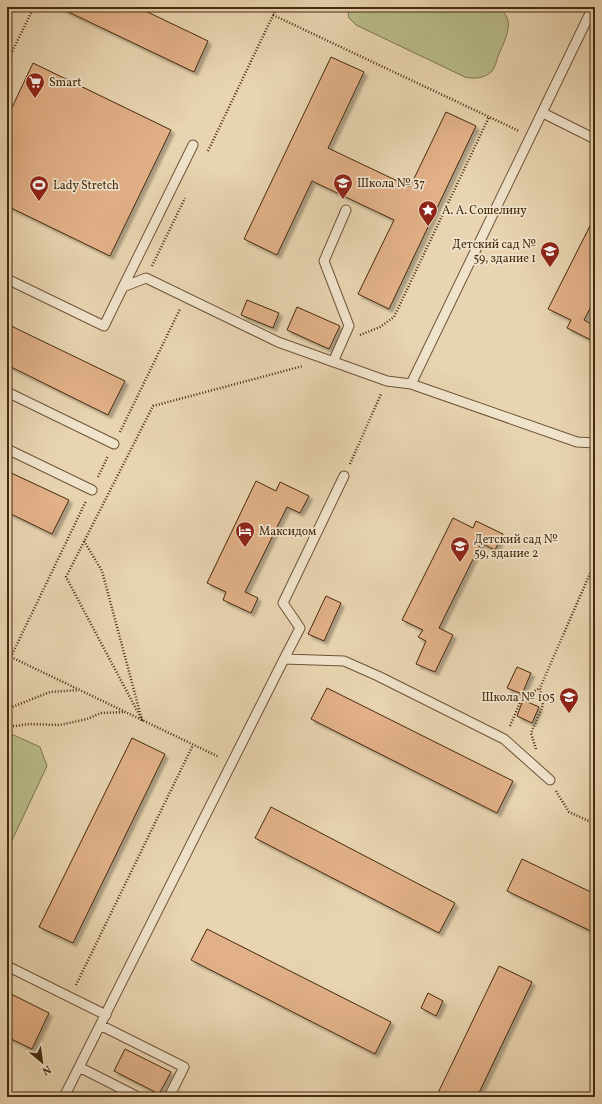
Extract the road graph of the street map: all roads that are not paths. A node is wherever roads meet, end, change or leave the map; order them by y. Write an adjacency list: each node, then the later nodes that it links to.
1 (593, 7): 2 (lane)
2 (543, 113): 3 (lane); 9 (lane)
3 (595, 139)
4 (193, 145): 7 (lane)
5 (346, 210): 8 (lane)
6 (7, 279): 7 (lane)
7 (124, 287): 8 (lane)
8 (330, 361): 9 (lane)
9 (411, 384): 11 (lane)
10 (7, 392): 12 (lane)
11 (595, 443)
12 (114, 444)
13 (7, 449): 15 (lane)
14 (344, 476): 16 (lane)
15 (92, 490)
16 (284, 659): 17 (lane); 19 (lane)
17 (550, 780)
18 (7, 966): 19 (lane)
19 (106, 1015): 20 (lane)
20 (100, 1025): 21 (lane); 24 (lane)
21 (79, 1067): 22 (lane); 23 (lane)
22 (64, 1097)
23 (138, 1097)
24 (169, 1097)

